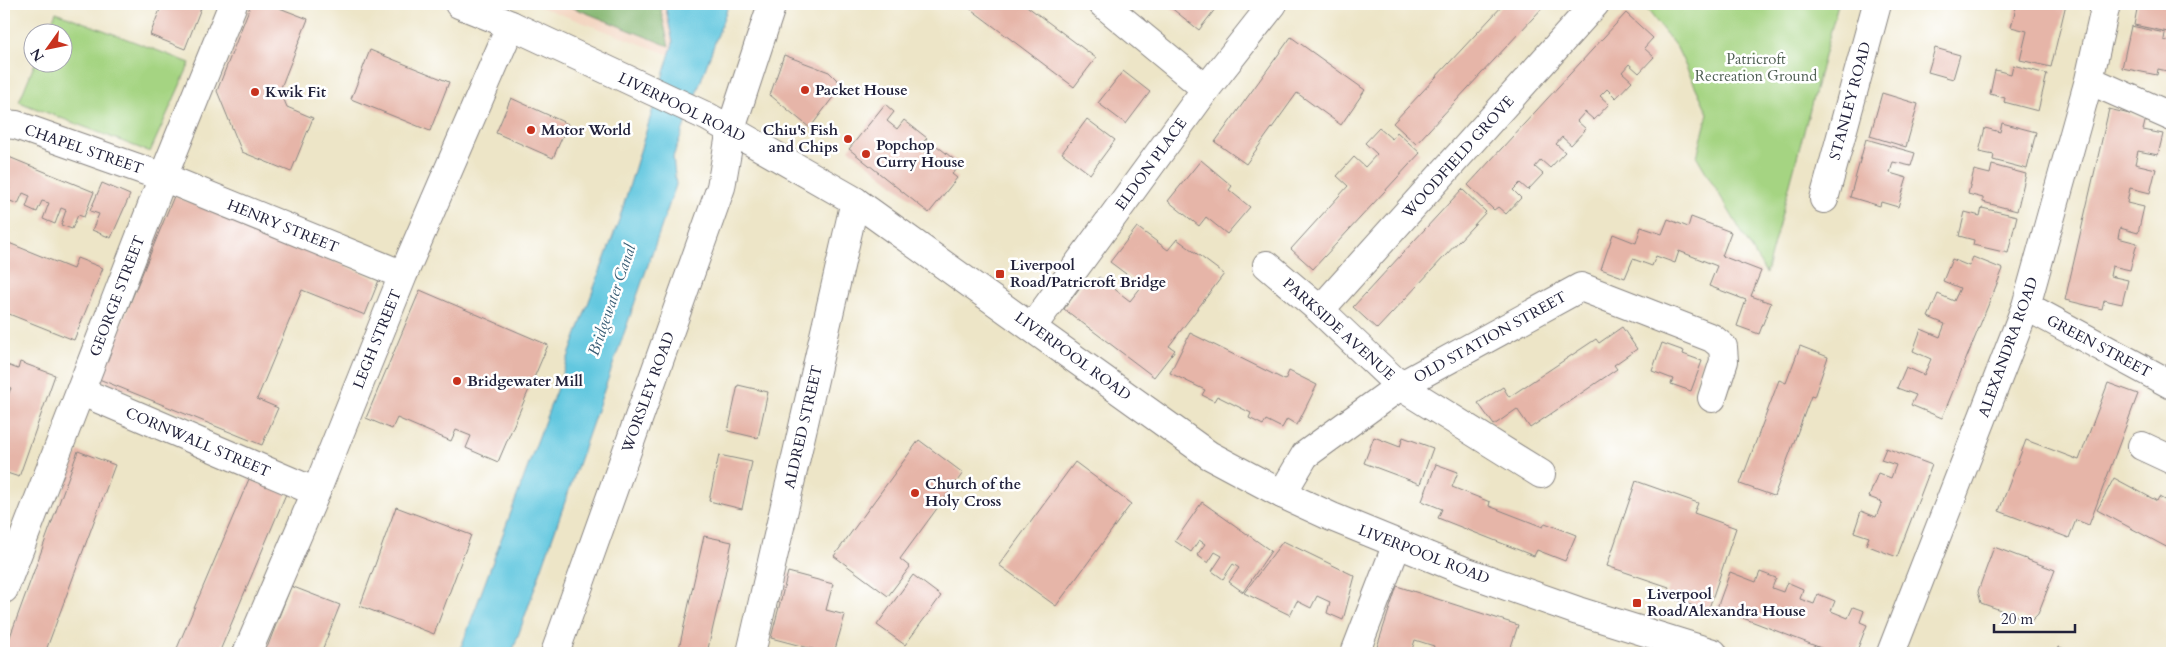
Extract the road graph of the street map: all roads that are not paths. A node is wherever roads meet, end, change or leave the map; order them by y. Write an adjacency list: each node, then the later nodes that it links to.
1 (233, 4): 15 (street, GEORGE STREET)
2 (458, 4): 9 (street, LIVERPOOL ROAD)
3 (772, 4): 13 (street, WORSLEY ROAD)
4 (1102, 4): 11 (street)
5 (1273, 4): 11 (street, ELDON PLACE)
6 (1595, 4): 21 (street, WOODFIELD GROVE)
7 (1876, 4): 16 (street, STANLEY ROAD)
8 (2106, 4): 10 (street, ALEXANDRA ROAD)
9 (511, 25): 13 (street, LIVERPOOL ROAD); 19 (street, LEGH STREET)
10 (2089, 80): 12 (street); 20 (street, ALEXANDRA ROAD)
11 (1206, 89): 22 (street, ELDON PLACE)
12 (2172, 117)
13 (720, 123): 17 (street, LIVERPOOL ROAD); 35 (street, WORSLEY ROAD)
14 (4, 124): 15 (street, CHAPEL STREET)
15 (163, 177): 19 (street, HENRY STREET); 25 (street, GEORGE STREET)
16 (1824, 199)
17 (855, 201): 22 (street, LIVERPOOL ROAD); 36 (street, ALDRED STREET)
18 (1267, 265): 21 (street, PARKSIDE AVENUE)
19 (403, 275): 30 (street, LEGH STREET)
20 (2026, 306): 23 (street, GREEN STREET); 39 (street, ALEXANDRA ROAD)
21 (1320, 310): 24 (street, PARKSIDE AVENUE)
22 (1032, 327): 31 (street, LIVERPOOL ROAD)
23 (2172, 385)
24 (1400, 386): 26 (street, OLD STATION STREET); 29 (street); 31 (street, PARKSIDE AVENUE)
25 (80, 391): 30 (street, CORNWALL STREET); 33 (street, GEORGE STREET)
26 (1712, 398)
27 (2142, 446): 28 (street)
28 (2172, 458)
29 (1541, 474)
30 (316, 492): 34 (street, LEGH STREET)
31 (1282, 494): 32 (street, LIVERPOOL ROAD)
32 (1397, 544): 37 (street); 38 (street, LIVERPOOL ROAD)
33 (4, 589)
34 (247, 653)
35 (555, 653)
36 (752, 653)
37 (1355, 653)
38 (1713, 653)
39 (1890, 653)

